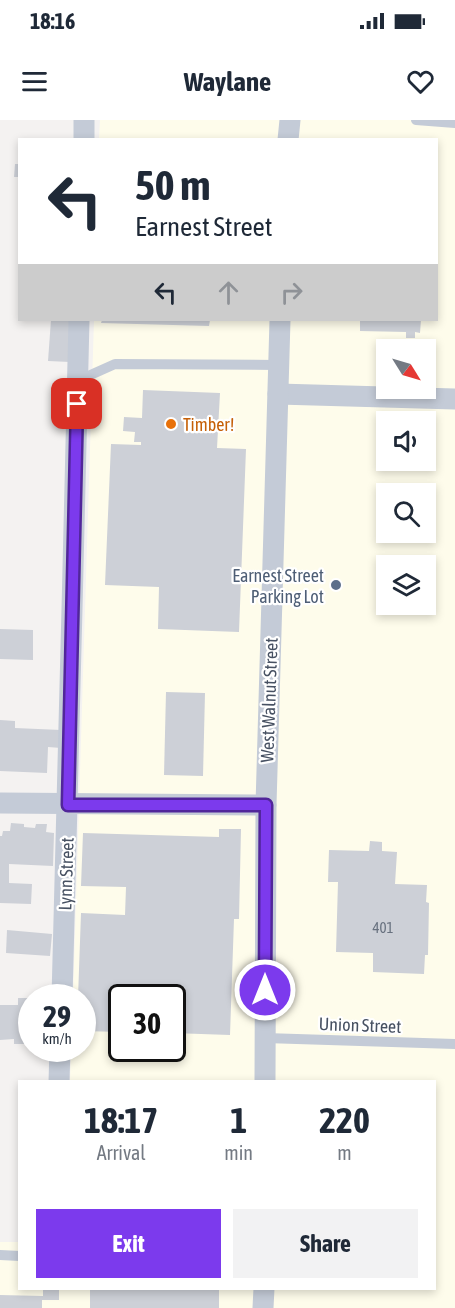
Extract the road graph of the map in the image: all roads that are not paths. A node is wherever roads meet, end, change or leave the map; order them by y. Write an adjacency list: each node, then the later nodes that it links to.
1 (84, 120): 5 (street)
2 (290, 120): 6 (street)
3 (416, 120): 4 (lane)
4 (455, 123)
5 (84, 138)
6 (288, 138)
7 (79, 321): 10 (street, Lynn Street)
8 (280, 321): 9 (street, West Walnut Street)
9 (278, 365): 10 (lane); 11 (street, West Walnut Street)
10 (77, 381): 14 (street, Lynn Street)
11 (278, 394): 12 (street); 15 (street, West Walnut Street)
12 (455, 399)
13 (0, 802): 14 (street)
14 (68, 805): 15 (street); 16 (street, Lynn Street)
15 (266, 805): 17 (street, West Walnut Street)
16 (62, 984)
17 (265, 1038): 18 (lane, Union Street); 21 (street, West Walnut Street)
18 (455, 1044)
19 (60, 1062): 20 (street)
20 (59, 1080)
21 (265, 1080)
22 (0, 1255): 23 (lane)
23 (18, 1256)
24 (264, 1290): 25 (street)
25 (263, 1308)

